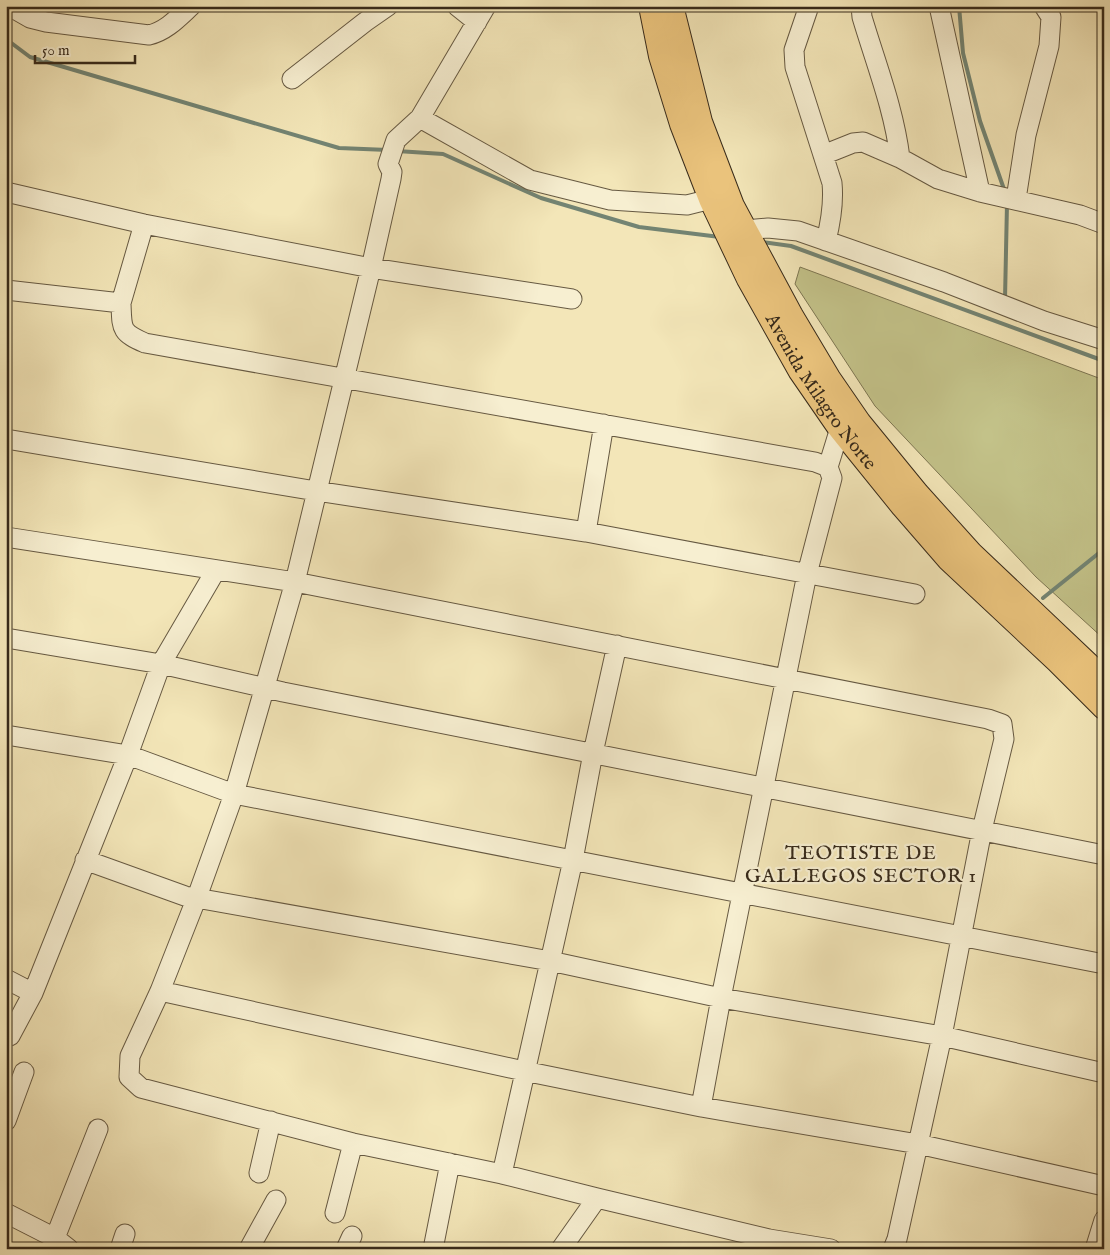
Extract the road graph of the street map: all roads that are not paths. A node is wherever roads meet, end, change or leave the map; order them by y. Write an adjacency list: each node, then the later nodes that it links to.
1 (9, 6): 2 (street)
2 (191, 6)
3 (388, 6): 12 (street)
4 (457, 6): 11 (street)
5 (651, 6): 18 (main road, Avenida Milagro Norte)
6 (671, 6): 22 (main road, Avenida Milagro Norte)
7 (809, 6): 14 (street)
8 (861, 6): 15 (street)
9 (939, 6): 17 (street)
10 (1044, 6): 19 (street)
11 (481, 14): 13 (street)
12 (292, 79)
13 (420, 118): 18 (street); 24 (street)
14 (823, 155): 15 (street); 23 (street)
15 (900, 158): 17 (street)
16 (6, 192): 20 (street)
17 (980, 192): 19 (street)
18 (711, 199): 31 (main road, Avenida Milagro Norte)
19 (1016, 199): 21 (street)
20 (144, 224): 24 (street); 27 (street)
21 (1104, 224)
22 (745, 230): 23 (street); 45 (main road, Avenida Milagro Norte)
23 (826, 241): 28 (street)
24 (371, 268): 26 (street); 29 (street)
25 (6, 290): 27 (street)
26 (572, 299)
27 (121, 303): 29 (street)
28 (1104, 340)
29 (345, 378): 30 (street); 34 (street)
30 (604, 424): 33 (street); 35 (street)
31 (840, 428): 33 (street); 47 (main road, Avenida Milagro Norte)
32 (6, 439): 34 (street)
33 (828, 466): 38 (street)
34 (316, 491): 35 (street); 39 (street)
35 (586, 532): 38 (street)
36 (6, 537): 37 (street)
37 (216, 570): 39 (street); 43 (street)
38 (807, 574): 40 (street); 44 (street)
39 (295, 582): 42 (street); 46 (street)
40 (915, 594)
41 (6, 638): 43 (street)
42 (617, 646): 44 (street); 49 (street)
43 (161, 664): 46 (street); 50 (street)
44 (786, 680): 51 (street); 53 (street)
45 (1104, 680)
46 (265, 688): 49 (street); 52 (street)
47 (1104, 707)
48 (6, 735): 50 (street)
49 (594, 753): 51 (street); 56 (street)
50 (128, 755): 52 (street); 55 (street)
51 (764, 787): 53 (street); 57 (street)
52 (234, 794): 56 (street); 58 (street)
53 (982, 830): 54 (street); 59 (street)
54 (1104, 855)
55 (85, 860): 58 (street); 64 (street)
56 (573, 860): 57 (street); 60 (street)
57 (743, 893): 59 (street); 65 (street)
58 (197, 897): 60 (street); 63 (street)
59 (961, 937): 61 (street); 67 (street)
60 (550, 961): 65 (street); 68 (street)
61 (1104, 964)
62 (6, 979): 64 (street)
63 (160, 991): 68 (street); 73 (street)
64 (33, 993): 66 (street)
65 (721, 998): 67 (street); 71 (street)
66 (10, 1036)
67 (942, 1036): 70 (street); 76 (street)
68 (524, 1071): 71 (street); 79 (street)
69 (24, 1072): 72 (street)
70 (1104, 1073)
71 (701, 1107): 76 (street)
72 (6, 1121)
73 (271, 1121): 75 (street); 78 (street)
74 (98, 1129): 87 (street)
75 (353, 1143): 77 (street); 84 (street)
76 (918, 1144): 80 (street); 92 (street)
77 (450, 1163): 79 (street); 89 (street)
78 (259, 1173)
79 (502, 1174): 81 (street)
80 (1104, 1186)
81 (596, 1198): 86 (street); 90 (street)
82 (276, 1200): 88 (street)
83 (6, 1213): 87 (street)
84 (335, 1213)
85 (1104, 1220): 93 (street)
86 (768, 1244): 91 (street)
87 (58, 1245)
88 (249, 1249)
89 (433, 1249)
90 (561, 1249)
91 (831, 1249)
92 (893, 1249)
93 (1095, 1249)

